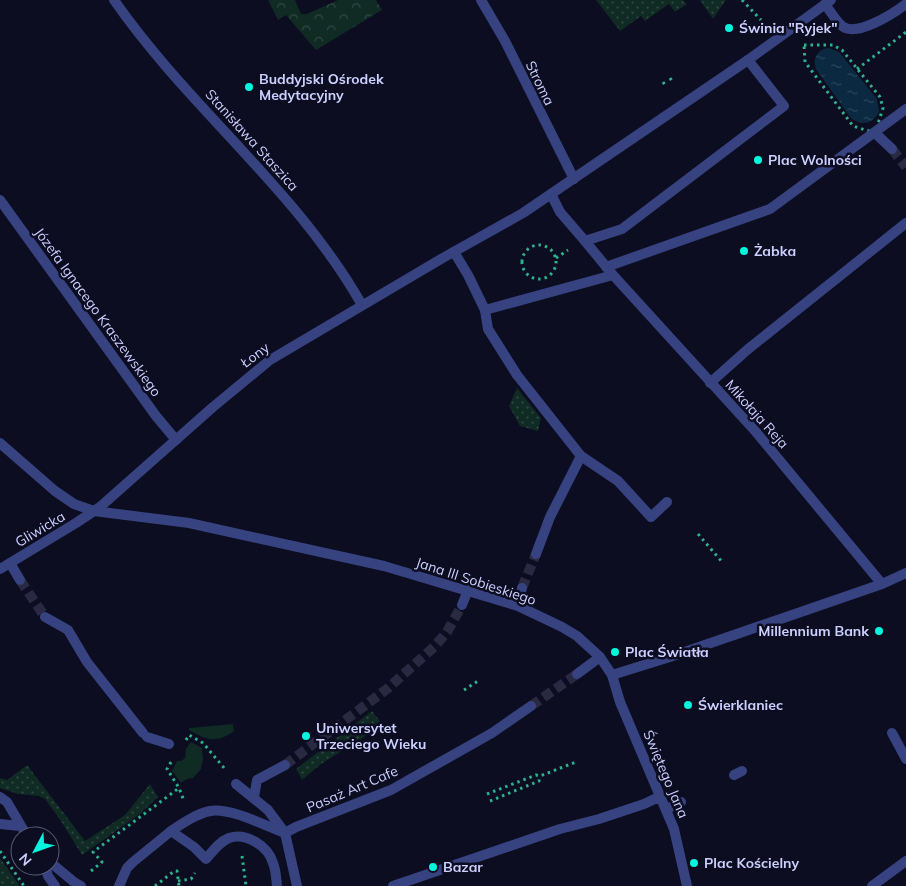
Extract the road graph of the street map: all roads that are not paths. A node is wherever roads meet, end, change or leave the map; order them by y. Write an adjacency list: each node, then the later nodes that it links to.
1 (114, 0): 17 (street, Stanisława Staszica)
2 (481, 0): 9 (street, Stroma)
3 (828, 2): 4 (street); 5 (street)
4 (906, 4)
5 (748, 60): 9 (street); 13 (street)
6 (906, 109): 7 (street)
7 (875, 132): 8 (street); 15 (street)
8 (892, 149)
9 (574, 179): 10 (street)
10 (551, 194): 13 (street, Mikołaja Reja); 14 (street)
11 (0, 200): 20 (street, Józefa Ignacego Kraszewskiego)
12 (906, 222): 19 (street)
13 (584, 241): 15 (street, Mikołaja Reja)
14 (454, 252): 17 (street, Łony); 18 (street)
15 (606, 267): 16 (street, Mikołaja Reja)
16 (613, 275): 18 (street); 19 (street, Mikołaja Reja)
17 (362, 304): 20 (street, Łony)
18 (485, 310): 22 (street)
19 (710, 383): 30 (street, Mikołaja Reja)
20 (176, 440): 24 (street, Łony)
21 (0, 443): 24 (street, Jana III Sobieskiego)
22 (581, 456): 23 (street); 25 (street)
23 (667, 502)
24 (94, 511): 26 (street, Gliwicka); 32 (street, Jana III Sobieskiego)
25 (536, 554)
26 (10, 563): 27 (street, Gliwicka); 29 (street)
27 (0, 569)
28 (906, 572): 30 (street)
29 (20, 580)
30 (882, 584): 38 (street)
31 (522, 588): 34 (street)
32 (468, 590): 33 (street); 34 (street, Jana III Sobieskiego)
33 (462, 605)
34 (518, 606): 36 (street, Jana III Sobieskiego)
35 (45, 617): 41 (street)
36 (600, 657): 37 (street); 38 (street, Jana III Sobieskiego)
37 (577, 674)
38 (612, 675): 45 (street, Świętego Jana)
39 (532, 706): 53 (street, Pasaż Art Cafe)
40 (892, 733): 42 (street)
41 (169, 744)
42 (906, 759)
43 (285, 765): 47 (street)
44 (236, 784): 47 (street)
45 (661, 796): 49 (street, Świętego Jana); 60 (street)
46 (0, 797): 51 (street)
47 (254, 797): 53 (street)
48 (681, 802): 49 (street)
49 (667, 809): 61 (street, Świętego Jana)
50 (0, 824): 51 (street)
51 (20, 826)
52 (171, 831): 53 (street); 57 (street); 58 (street)
53 (285, 834): 59 (street)
54 (906, 861): 62 (street)
55 (60, 870): 56 (street)
56 (80, 886)
57 (119, 886)
58 (277, 886)
59 (297, 886)
60 (393, 886)
61 (687, 886)
62 (872, 886)

